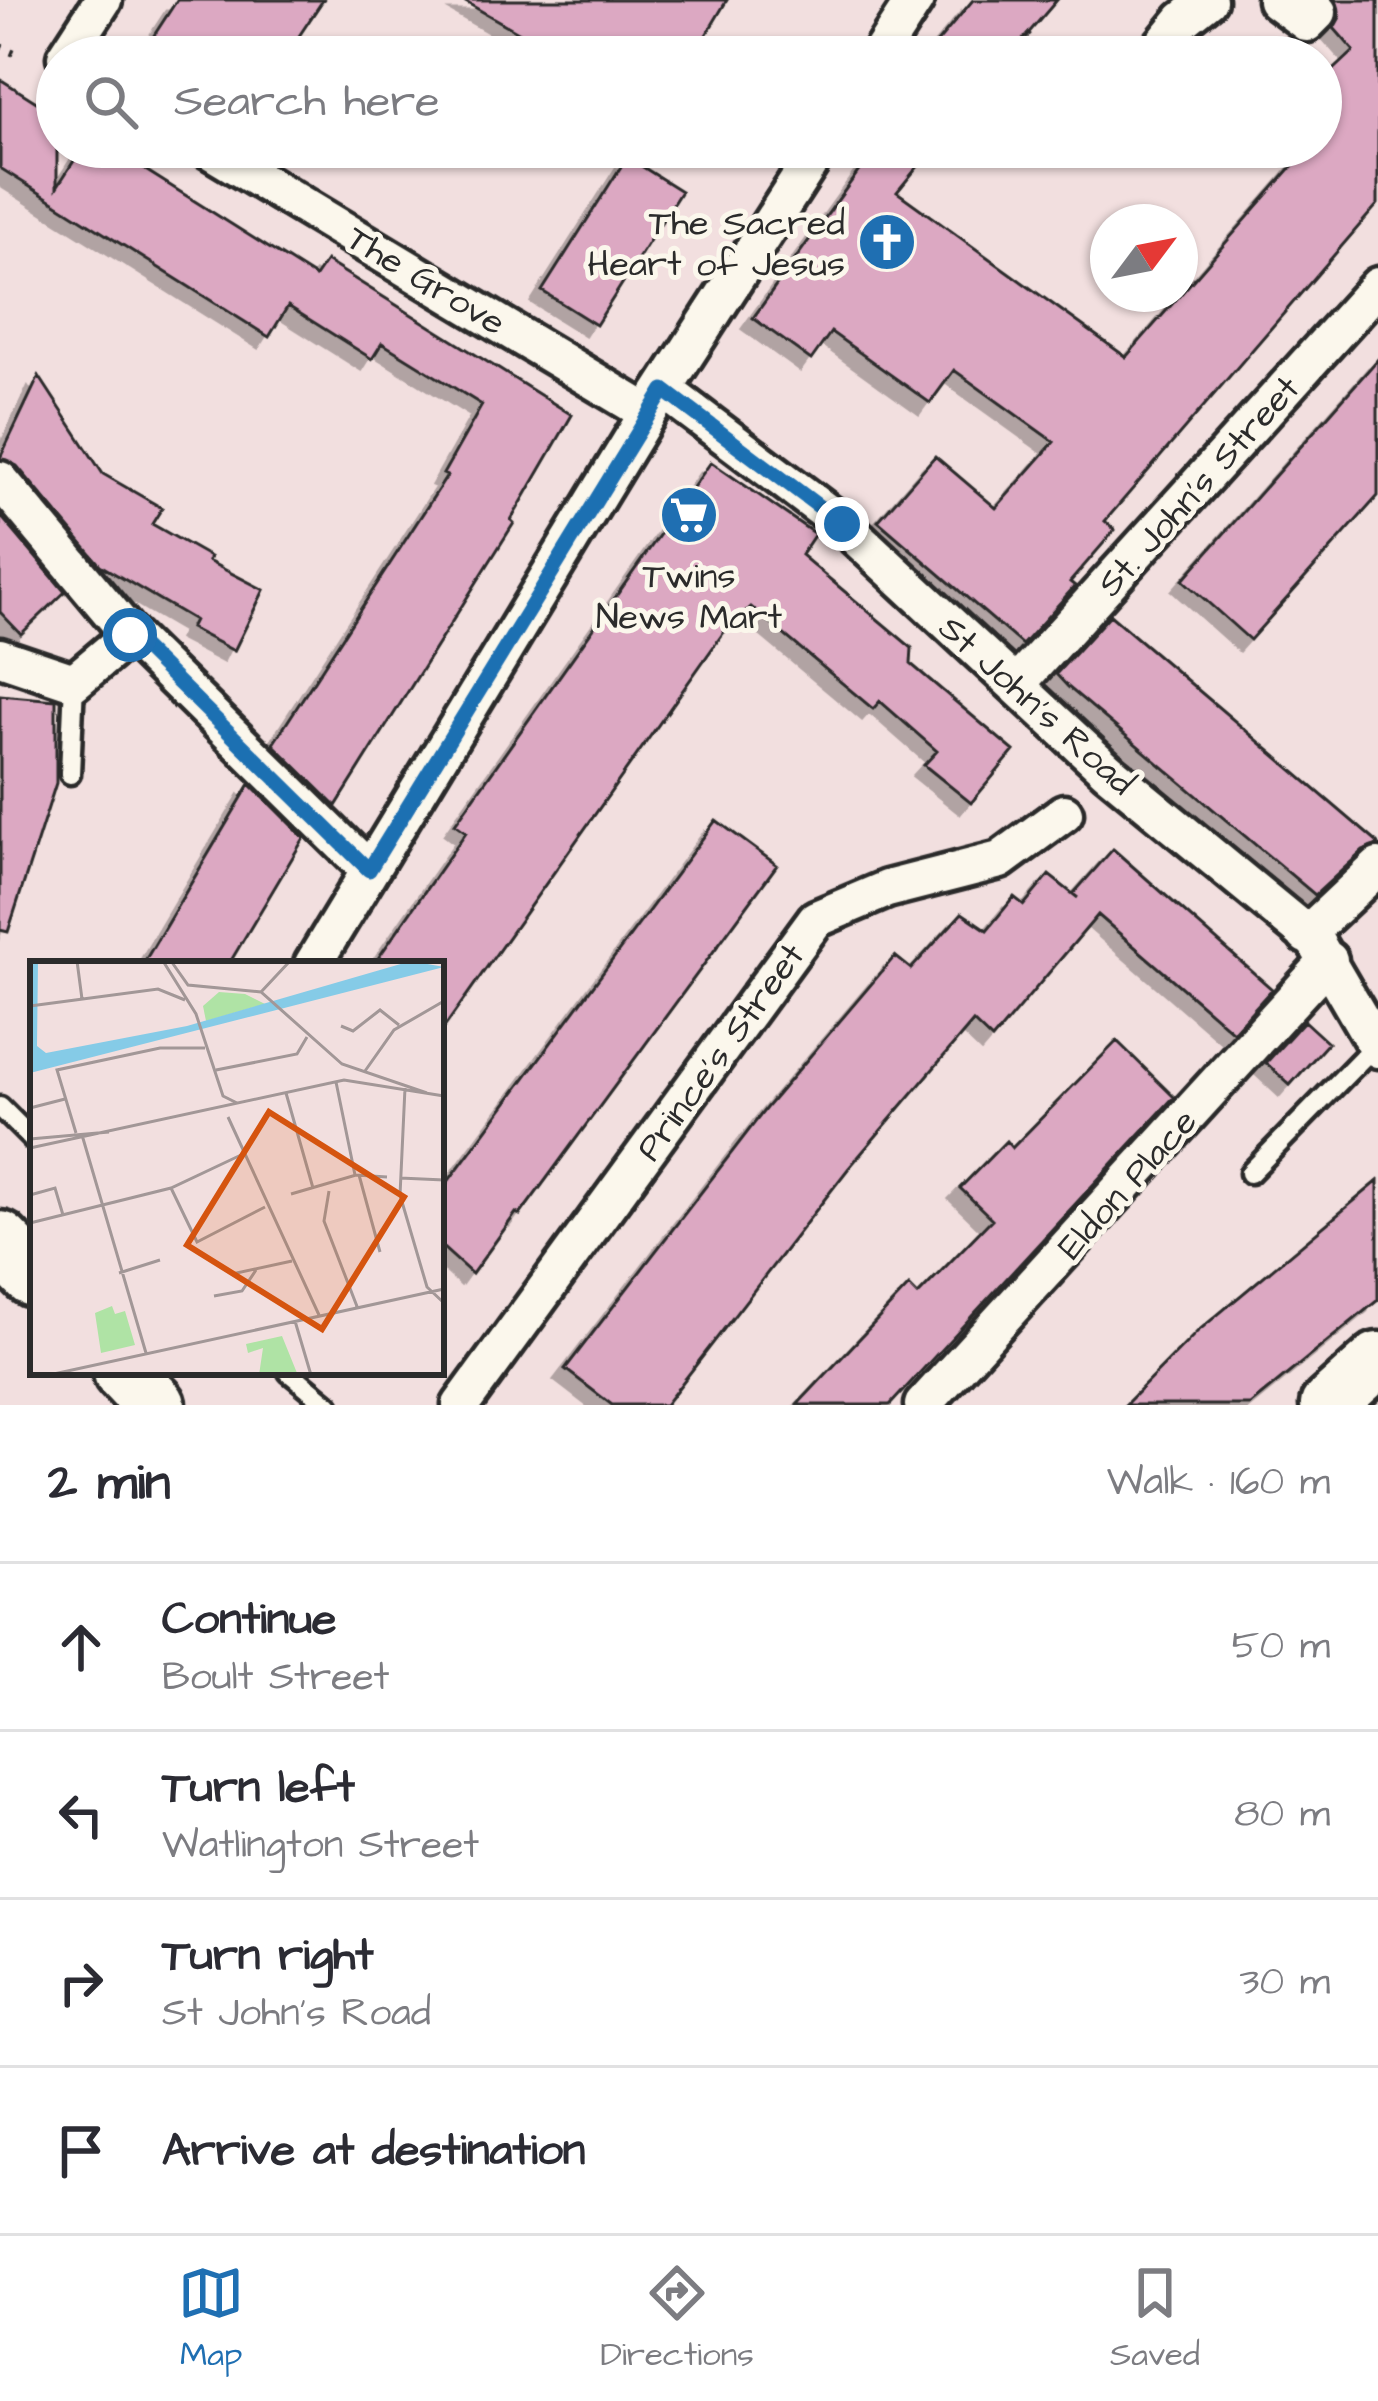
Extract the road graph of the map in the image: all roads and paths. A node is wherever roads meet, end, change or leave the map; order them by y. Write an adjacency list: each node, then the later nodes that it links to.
1 (103, 0): 6 (street)
2 (914, 0): 7 (street)
3 (1208, 0): 8 (street)
4 (1276, 0): 5 (street)
5 (1318, 12)
6 (80, 36)
7 (891, 36)
8 (1170, 36)
9 (0, 47): 10 (path)
10 (22, 56)
11 (242, 168): 14 (street, The Grove)
12 (806, 168): 14 (street)
13 (1378, 286): 19 (street, St. John's Street)
14 (656, 402): 19 (street, St John's Road); 23 (street)
15 (0, 480): 16 (street)
16 (130, 635): 18 (street); 23 (street)
17 (0, 657): 18 (street)
18 (74, 682): 20 (lane)
19 (1016, 685): 24 (street, St John's Road)
20 (70, 773)
21 (1064, 813): 35 (street, Prince's Street)
22 (1378, 867): 24 (street, Eldon Place)
23 (369, 870): 25 (street)
24 (1318, 948): 26 (street, St John's Road); 36 (street, Eldon Place)
25 (315, 961)
26 (1377, 1046): 29 (lane)
27 (0, 1107): 28 (lane)
28 (30, 1137)
29 (1250, 1173)
30 (1378, 1360): 37 (street)
31 (127, 1375): 33 (main road)
32 (293, 1375): 34 (lane)
33 (154, 1405)
34 (328, 1405)
35 (461, 1405)
36 (923, 1405)
37 (1328, 1405)

